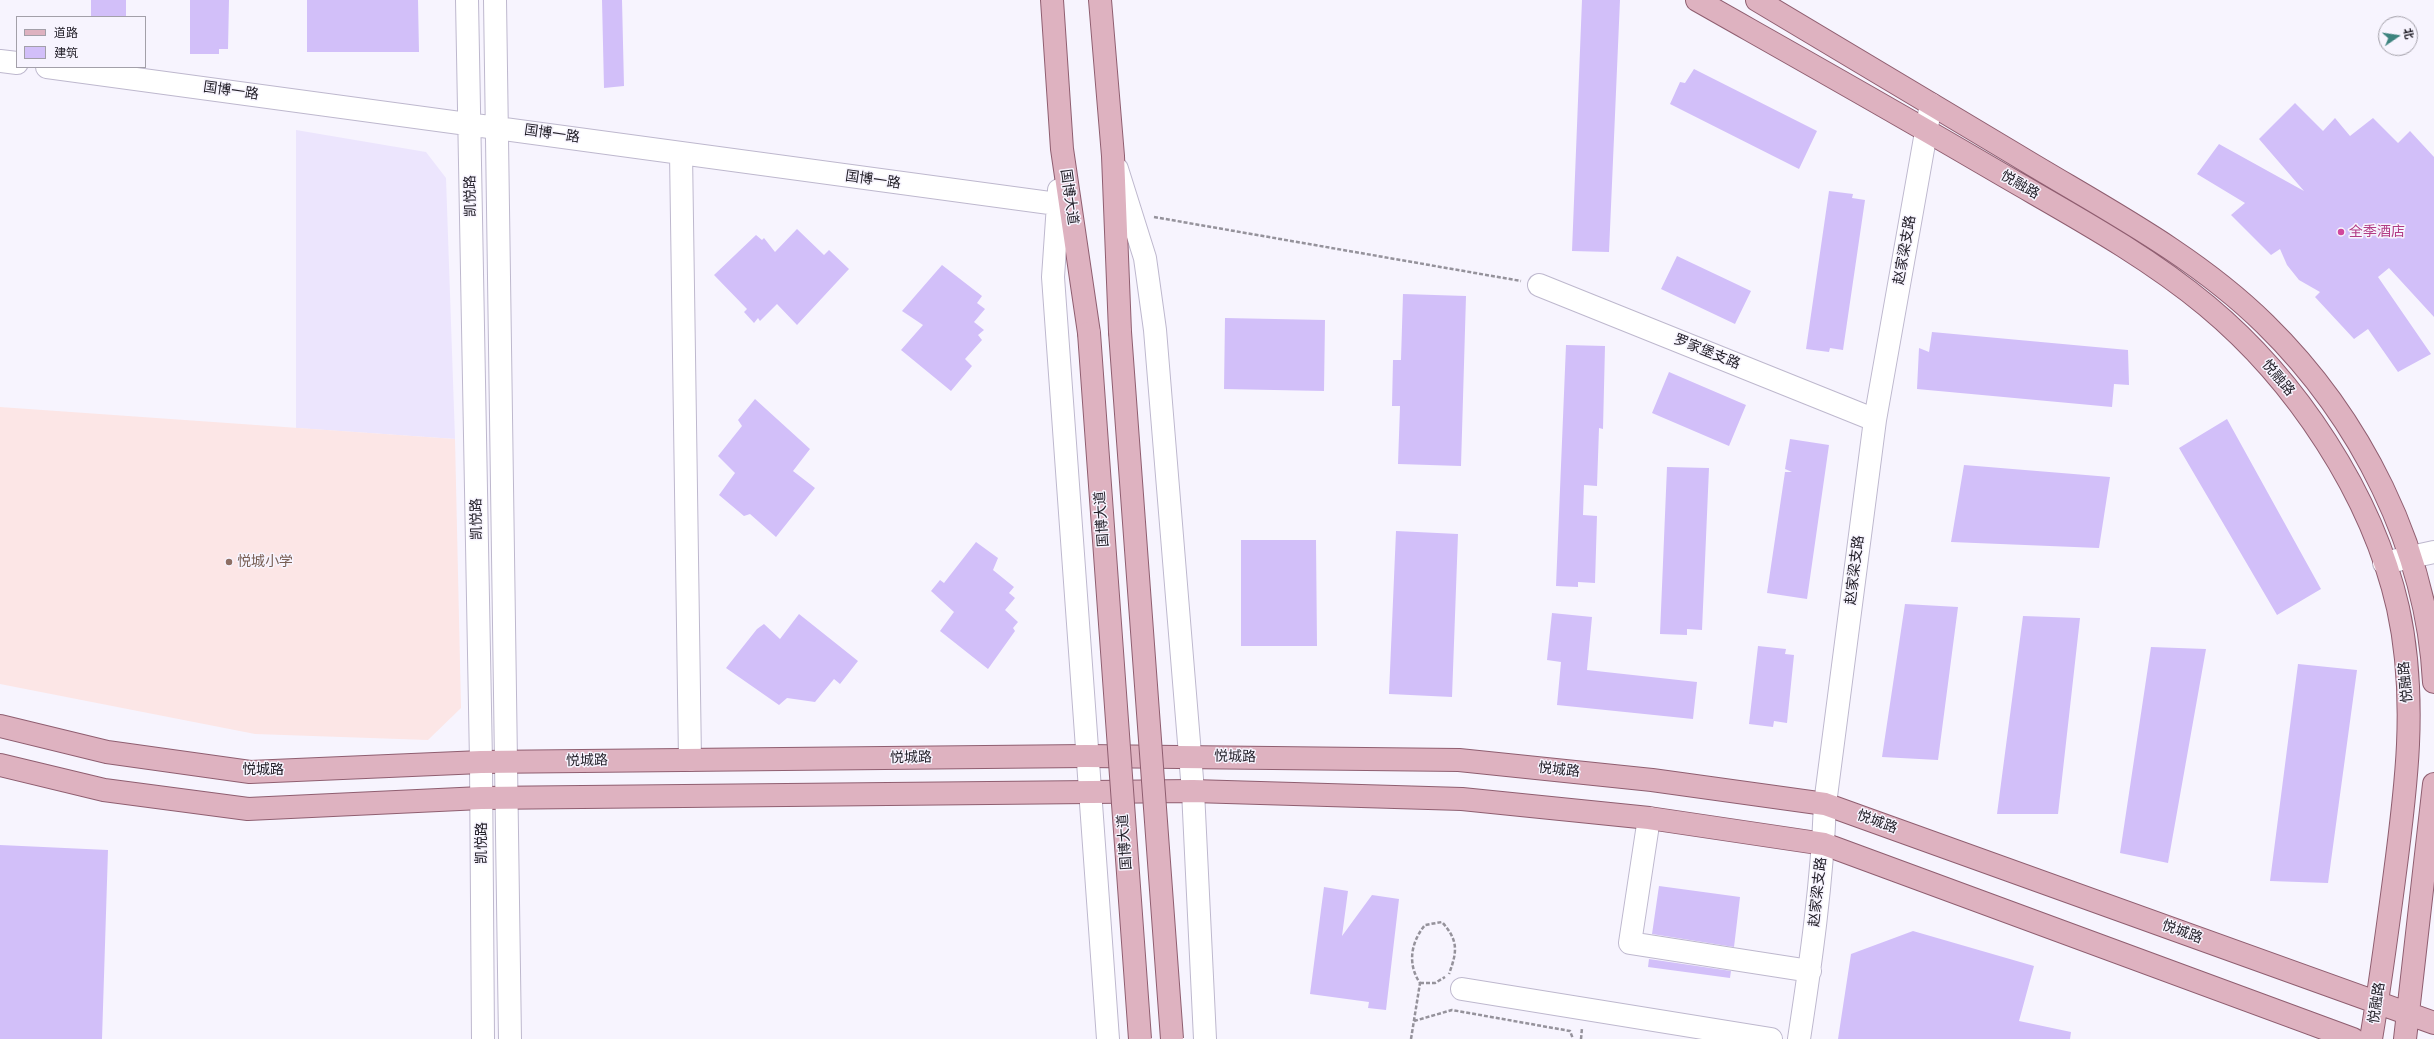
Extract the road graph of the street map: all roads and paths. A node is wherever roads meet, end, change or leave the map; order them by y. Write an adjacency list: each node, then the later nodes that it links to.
1 (467, 0): 11 (street, 凯悦路)
2 (495, 0): 12 (street, 凯悦路)
3 (1052, 0): 14 (main road, 国博大道)
4 (1100, 0): 16 (main road)
5 (1697, 0): 13 (main road, 悦融路)
6 (1758, 0): 10 (main road, 悦融路)
7 (0, 61): 8 (street)
8 (16, 63)
9 (55, 68): 11 (street, 国博一路)
10 (1931, 104): 13 (street, 赵家梁支路); 22 (main road, 悦融路)
11 (470, 123): 12 (street, 国博一路); 29 (street, 凯悦路)
12 (498, 127): 15 (street, 国博一路); 30 (street, 凯悦路)
13 (1926, 130): 20 (street, 赵家梁支路); 23 (main road, 悦融路)
14 (1062, 148): 17 (street); 50 (main road, 国博大道, bridge)
15 (681, 152): 17 (street, 国博一路); 28 (street)
16 (1112, 156): 18 (street); 51 (main road, bridge)
17 (1057, 204): 26 (street)
18 (1130, 212): 19 (path); 27 (street)
19 (1539, 285): 20 (street, 罗家堡支路)
20 (1875, 420): 37 (street, 赵家梁支路)
21 (2434, 552): 22 (street)
22 (2410, 556): 23 (street); 24 (main road, 悦融路)
23 (2384, 563): 43 (main road, 悦融路)
24 (2434, 682)
25 (0, 726): 29 (main road, 悦城路)
26 (1086, 756): 27 (main road, 悦城路); 28 (main road, 悦城路); 34 (street)
27 (1189, 757): 33 (street); 37 (main road, 悦城路)
28 (690, 760): 30 (main road, 悦城路)
29 (481, 762): 30 (main road, 悦城路); 35 (street, 凯悦路)
30 (506, 762): 36 (street, 凯悦路)
31 (0, 765): 35 (main road)
32 (2434, 784): 44 (main road)
33 (1192, 791): 34 (main road); 38 (main road); 52 (street)
34 (1089, 792): 36 (main road); 49 (street)
35 (481, 798): 36 (main road); 47 (street, 凯悦路)
36 (507, 798): 48 (street, 凯悦路)
37 (1825, 804): 39 (street, 赵家梁支路); 43 (main road, 悦城路)
38 (1649, 818): 39 (main road); 40 (street)
39 (1824, 844): 40 (street, 赵家梁支路); 57 (main road)
40 (1810, 971): 56 (street, 赵家梁支路)
41 (1420, 983): 41 (path); 45 (path)
42 (1462, 990): 55 (street)
43 (2378, 1002): 44 (main road, 悦城路); 58 (main road, 悦融路)
44 (2409, 1014): 46 (main road, 悦城路); 59 (main road)
45 (1414, 1021): 53 (path); 54 (path)
46 (2434, 1023)
47 (483, 1039)
48 (510, 1039)
49 (1108, 1039)
50 (1140, 1039)
51 (1172, 1039)
52 (1205, 1039)
53 (1411, 1039)
54 (1573, 1039)
55 (1771, 1039)
56 (1799, 1039)
57 (2353, 1039)
58 (2371, 1039)
59 (2406, 1039)

